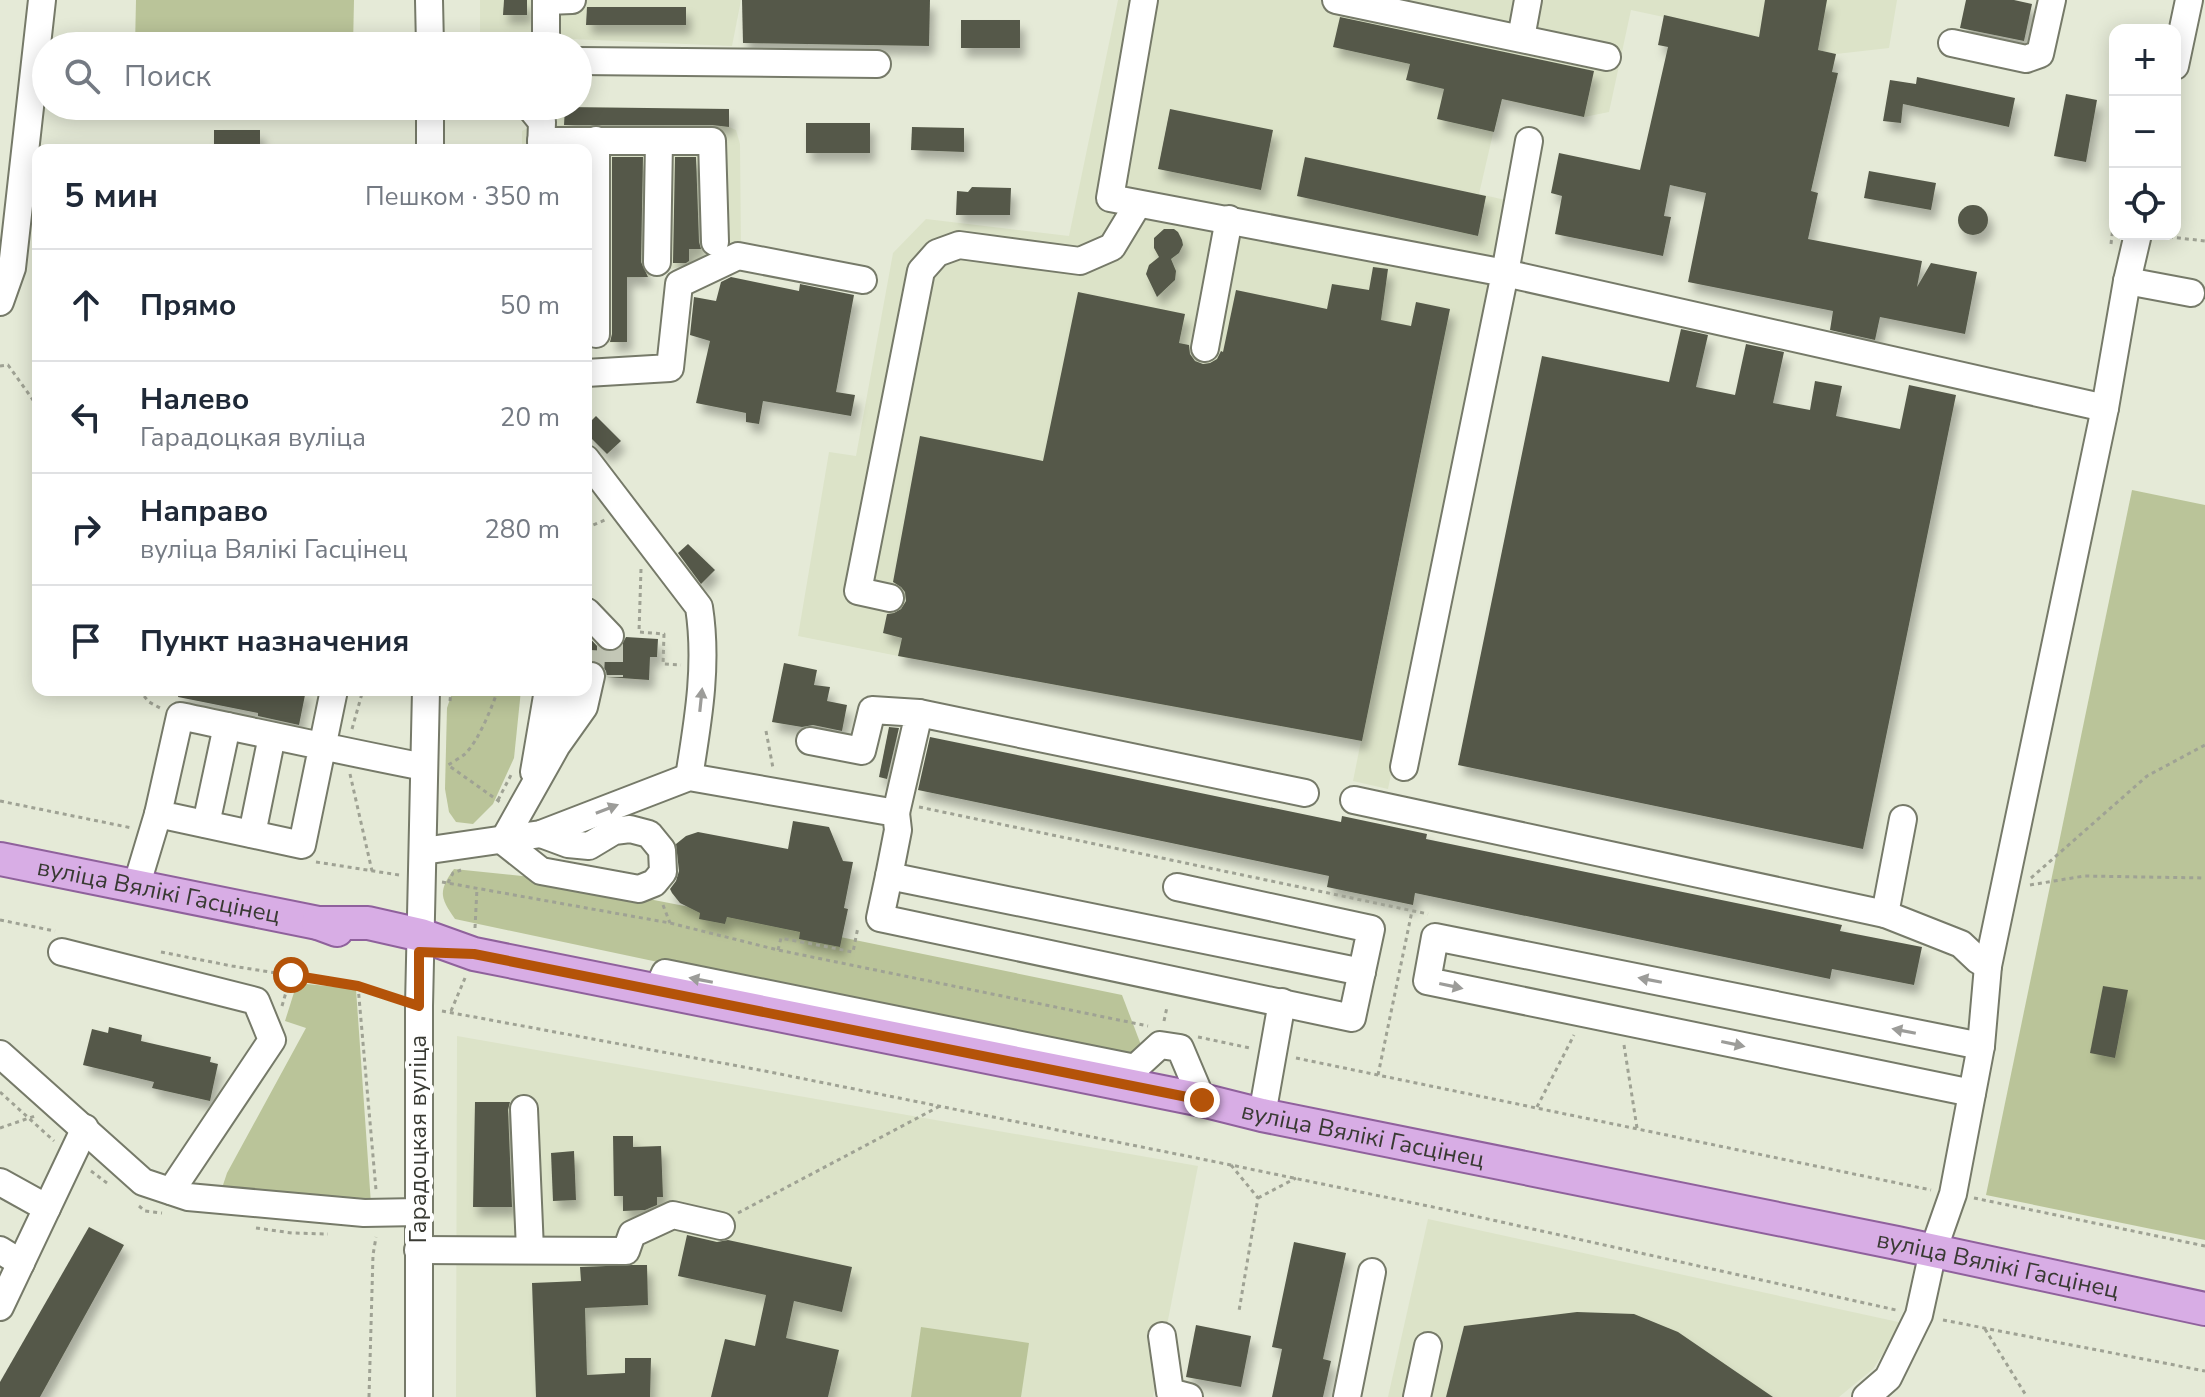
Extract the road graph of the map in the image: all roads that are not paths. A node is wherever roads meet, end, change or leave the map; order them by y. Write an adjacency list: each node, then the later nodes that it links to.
1 (42, 0): 10 (street)
2 (429, 0): 11 (street)
3 (546, 0): 4 (street); 12 (street)
4 (572, 0)
5 (1144, 0): 28 (street)
6 (1336, 0): 13 (street)
7 (1528, 0): 13 (street)
8 (2052, 0): 15 (street)
9 (2189, 0): 14 (street)
10 (38, 32)
11 (430, 32)
12 (546, 32)
13 (1521, 38): 16 (street)
14 (2181, 38)
15 (1952, 43)
16 (1607, 57)
17 (592, 61): 18 (street)
18 (877, 64)
19 (32, 89): 37 (street)
20 (430, 120): 25 (street)
21 (540, 120): 26 (street)
22 (596, 140): 23 (street); 27 (street); 38 (street)
23 (659, 141): 31 (street); 32 (street)
24 (1529, 141): 33 (street)
25 (430, 144)
26 (541, 144)
27 (552, 144)
28 (1138, 204): 29 (street); 43 (street)
29 (1229, 219): 33 (street); 39 (street)
30 (2147, 240): 35 (street)
31 (715, 242)
32 (657, 262)
33 (1505, 273): 41 (street); 56 (street)
34 (863, 280): 40 (street)
35 (2127, 281): 36 (street); 41 (street)
36 (2191, 293)
37 (0, 302)
38 (596, 334)
39 (1205, 348)
40 (592, 373)
41 (2105, 408): 76 (street)
42 (592, 467): 57 (street, one-way to 42)
43 (890, 598)
44 (601, 677): 45 (street)
45 (592, 684)
46 (334, 696): 54 (street)
47 (426, 696): 55 (street, Гарадоцкая вуліца)
48 (547, 696): 60 (street)
49 (575, 698): 60 (street)
50 (919, 713): 53 (street); 58 (street); 61 (street)
51 (227, 726): 52 (street); 63 (street); 64 (street)
52 (272, 736): 54 (street); 65 (street)
53 (810, 741)
54 (334, 749): 55 (street); 65 (street)
55 (424, 767): 68 (street, Гарадоцкая вуліца)
56 (1404, 767)
57 (689, 777): 61 (street); 66 (street, one-way to 57)
58 (1305, 793)
59 (1354, 800): 73 (street)
60 (524, 806): 67 (street)
61 (897, 808): 70 (street)
62 (1903, 819): 73 (street)
63 (156, 823): 64 (street); 71 (street)
64 (206, 824): 65 (street)
65 (252, 834)
66 (541, 834): 67 (street); 67 (street)
67 (503, 841): 68 (street)
68 (423, 851): 75 (street, Гарадоцкая вуліца)
69 (0, 859): 71 (main road, вуліца Вялікі Гасцінец)
70 (889, 876): 77 (street); 79 (street)
71 (136, 887): 75 (main road, вуліца Вялікі Гасцінец)
72 (1177, 887): 77 (street)
73 (1885, 914): 76 (street)
74 (62, 942): 88 (street)
75 (420, 944): 78 (main road, вуліца Вялікі Гасцінец); 90 (street, Гарадоцкая вуліца)
76 (1988, 966): 80 (street)
77 (1362, 972): 79 (street)
78 (657, 991): 83 (main road, вуліца Вялікі Гасцінец); 83 (street, one-way to 78)
79 (1282, 1002): 85 (street)
80 (1981, 1046): 82 (street); 82 (street, one-way to 82)
81 (0, 1054): 86 (street)
82 (1972, 1093): 94 (street)
83 (1202, 1100): 85 (main road, вуліца Вялікі Гасцінец)
84 (524, 1109): 93 (street)
85 (1262, 1115): 94 (main road, вуліца Вялікі Гасцінец)
86 (85, 1128): 88 (street); 89 (street)
87 (0, 1182): 89 (street)
88 (171, 1191): 90 (street)
89 (47, 1208): 95 (street)
90 (419, 1212): 92 (street, Гарадоцкая вуліца)
91 (721, 1226): 93 (street)
92 (418, 1250): 93 (street); 101 (street, Гарадоцкая вуліца)
93 (530, 1250)
94 (1933, 1251): 98 (main road, вуліца Вялікі Гасцінец); 105 (street)
95 (10, 1256): 97 (street)
96 (1372, 1272): 103 (street)
97 (0, 1307)
98 (2205, 1309)
99 (1162, 1336): 102 (street)
100 (1428, 1346): 104 (street)
101 (419, 1397)
102 (1189, 1397)
103 (1347, 1397)
104 (1417, 1397)
105 (1866, 1397)

